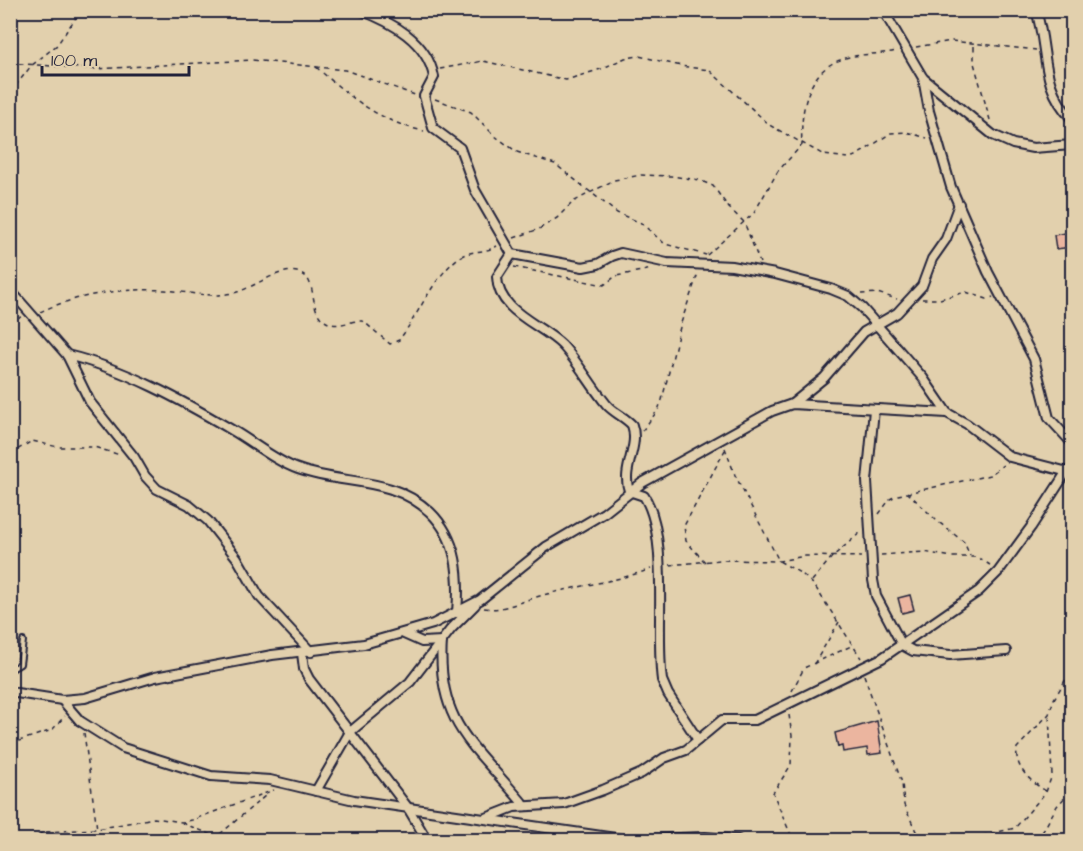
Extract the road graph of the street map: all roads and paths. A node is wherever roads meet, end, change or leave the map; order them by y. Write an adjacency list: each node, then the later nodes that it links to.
1 (81, 10): 9 (path)
2 (360, 10): 11 (street)
3 (883, 10): 6 (street)
4 (1036, 10): 7 (street)
5 (974, 44): 6 (path); 7 (path); 17 (path)
6 (905, 49): 12 (street); 19 (path)
7 (1044, 50): 15 (street)
8 (10, 63): 9 (path)
9 (31, 66): 10 (path); 13 (path)
10 (316, 66): 14 (path); 16 (path)
11 (433, 71): 14 (street); 19 (path)
12 (923, 78): 17 (street); 18 (street)
13 (10, 93)
14 (424, 98): 16 (street); 21 (path)
15 (1072, 119)
16 (437, 134): 24 (street)
17 (993, 135): 20 (street)
18 (939, 140): 19 (path); 22 (street)
19 (802, 145): 23 (path)
20 (1072, 145)
21 (591, 193): 23 (path); 24 (path); 26 (path)
22 (959, 204): 31 (street); 33 (street)
23 (744, 222): 26 (path); 29 (path)
24 (503, 241): 25 (street); 34 (path)
25 (512, 254): 28 (street); 40 (street)
26 (707, 256): 27 (path)
27 (715, 259)
28 (702, 264): 29 (street); 40 (path)
29 (763, 272): 32 (street)
30 (10, 290): 34 (street)
31 (998, 293): 33 (path); 42 (street)
32 (848, 296): 33 (path); 35 (street)
33 (908, 301): 35 (street)
34 (33, 316): 36 (street)
35 (876, 324): 37 (street); 39 (street)
36 (67, 355): 45 (street); 61 (street)
37 (792, 404): 38 (street); 41 (street)
38 (874, 410): 39 (street); 50 (street)
39 (947, 413): 46 (street)
40 (635, 440): 48 (street)
41 (722, 440): 43 (path); 48 (street)
42 (1072, 443)
43 (725, 449): 54 (path); 55 (path)
44 (10, 454): 45 (path)
45 (134, 457): 69 (street)
46 (1010, 458): 47 (street); 49 (path)
47 (1070, 472): 57 (street)
48 (629, 491): 56 (street); 59 (street)
49 (907, 492): 50 (path); 52 (path)
50 (869, 524): 51 (street); 53 (path)
51 (870, 556): 52 (path); 53 (path); 66 (street)
52 (970, 556): 57 (path)
53 (832, 557): 54 (path); 58 (path)
54 (780, 561): 55 (path); 58 (path)
55 (705, 562): 56 (path)
56 (659, 566): 60 (path); 81 (street)
57 (998, 572): 66 (street)
58 (811, 582): 62 (path)
59 (480, 600): 60 (street); 61 (street)
60 (474, 607): 65 (street)
61 (457, 613): 63 (street)
62 (840, 621): 67 (path); 70 (path)
63 (404, 634): 65 (street); 69 (street)
64 (23, 641): 73 (lane)
65 (442, 641): 80 (street); 88 (street)
66 (902, 645): 68 (street); 71 (street)
67 (851, 646): 70 (path); 71 (path)
68 (1006, 651)
69 (307, 653): 75 (street); 80 (street)
70 (813, 664): 76 (path)
71 (864, 668): 76 (street); 100 (path)
72 (1072, 669): 78 (path)
73 (10, 670)
74 (10, 692): 75 (street)
75 (62, 700): 77 (street)
76 (786, 703): 81 (street); 99 (path)
77 (69, 710): 79 (street); 82 (path)
78 (1049, 714): 86 (path); 86 (path)
79 (80, 721): 83 (street); 92 (path)
80 (350, 732): 85 (street); 89 (street)
81 (698, 740): 88 (street)
82 (10, 744)
83 (285, 783): 85 (street); 87 (path)
84 (1072, 790): 102 (path)
85 (316, 791): 89 (street)
86 (1046, 792): 101 (path)
87 (266, 794): 91 (path); 93 (path)
88 (525, 806): 90 (street)
89 (408, 808): 90 (street); 97 (street)
90 (486, 818): 98 (street)
91 (182, 822): 92 (path); 93 (path)
92 (97, 829): 94 (path)
93 (216, 837): 95 (path); 96 (path)
94 (30, 840)
95 (213, 840)
96 (225, 840)
97 (427, 840)
98 (738, 840)
99 (793, 840)
100 (920, 840)
101 (965, 840)
102 (1038, 840)

